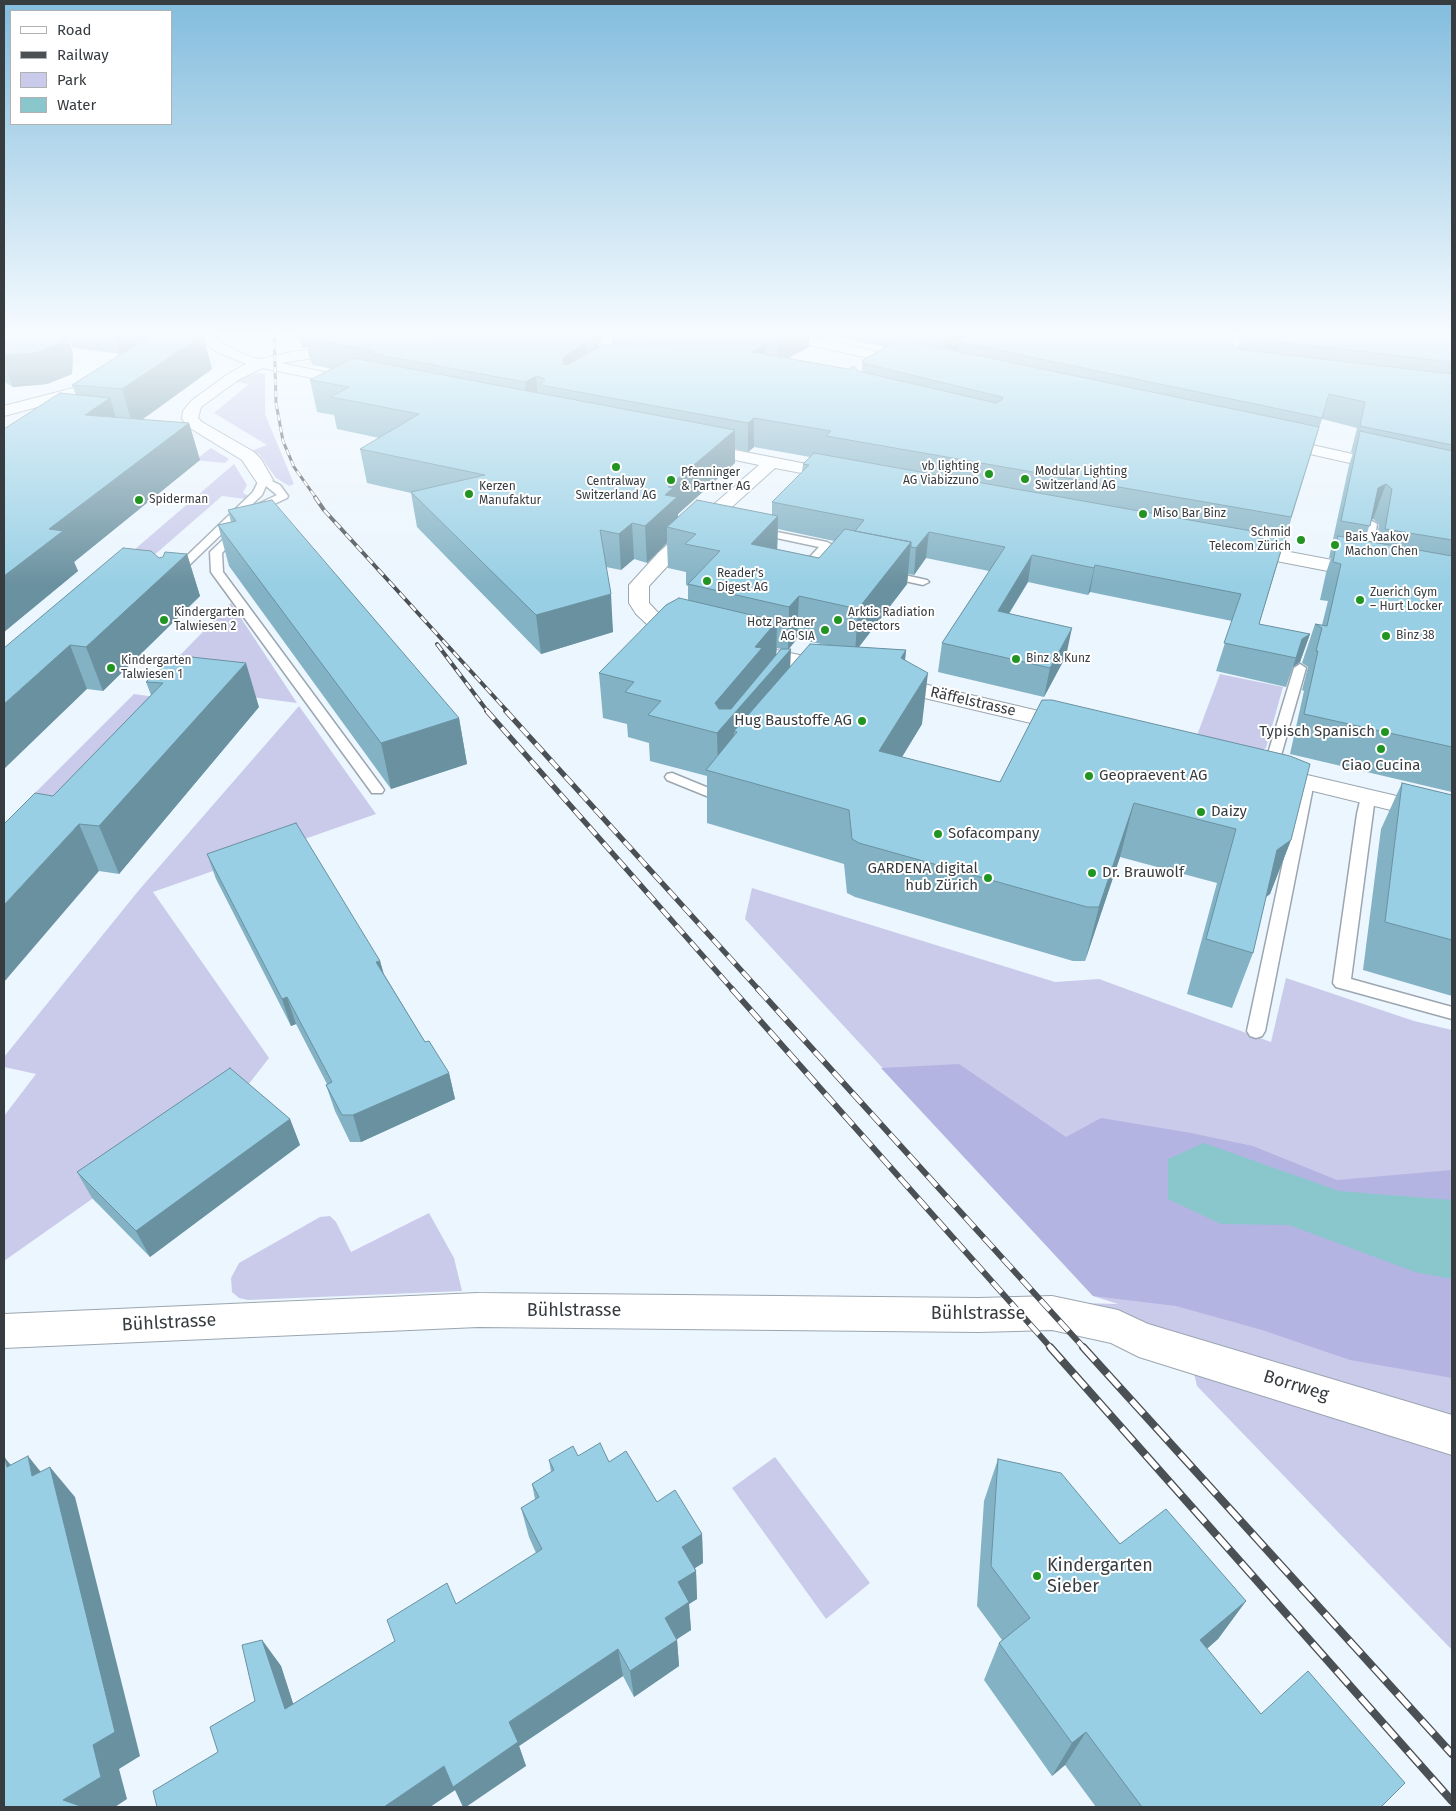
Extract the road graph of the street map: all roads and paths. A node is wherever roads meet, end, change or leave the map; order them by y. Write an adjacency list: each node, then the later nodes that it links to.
1 (32, 416): 3 (street)
2 (190, 416): 8 (street)
3 (18, 423)
4 (1258, 438): 9 (street)
5 (686, 446): 6 (street)
6 (771, 463): 7 (street); 20 (street)
7 (858, 479)
8 (264, 480): 19 (lane); 28 (lane)
9 (1452, 482)
10 (1372, 524): 16 (lane)
11 (742, 528): 13 (lane)
12 (1221, 545): 16 (street)
13 (808, 558): 14 (lane); 17 (lane)
14 (832, 563)
15 (877, 572): 18 (lane)
16 (1371, 573)
17 (799, 575)
18 (923, 582)
19 (172, 585)
20 (705, 639)
21 (732, 646): 23 (street, Räffelstrasse)
22 (1300, 668): 24 (lane)
23 (1089, 730)
24 (1260, 771): 27 (street)
25 (733, 773): 26 (lane)
26 (672, 777)
27 (1307, 782): 29 (street); 32 (lane)
28 (377, 790)
29 (1368, 796): 30 (street); 31 (lane)
30 (1452, 817)
31 (1452, 1013)
32 (1256, 1031)
33 (4, 1331): 34 (street, Bühlstrasse)
34 (1139, 1339): 35 (street, Borrweg)
35 (1452, 1435)

